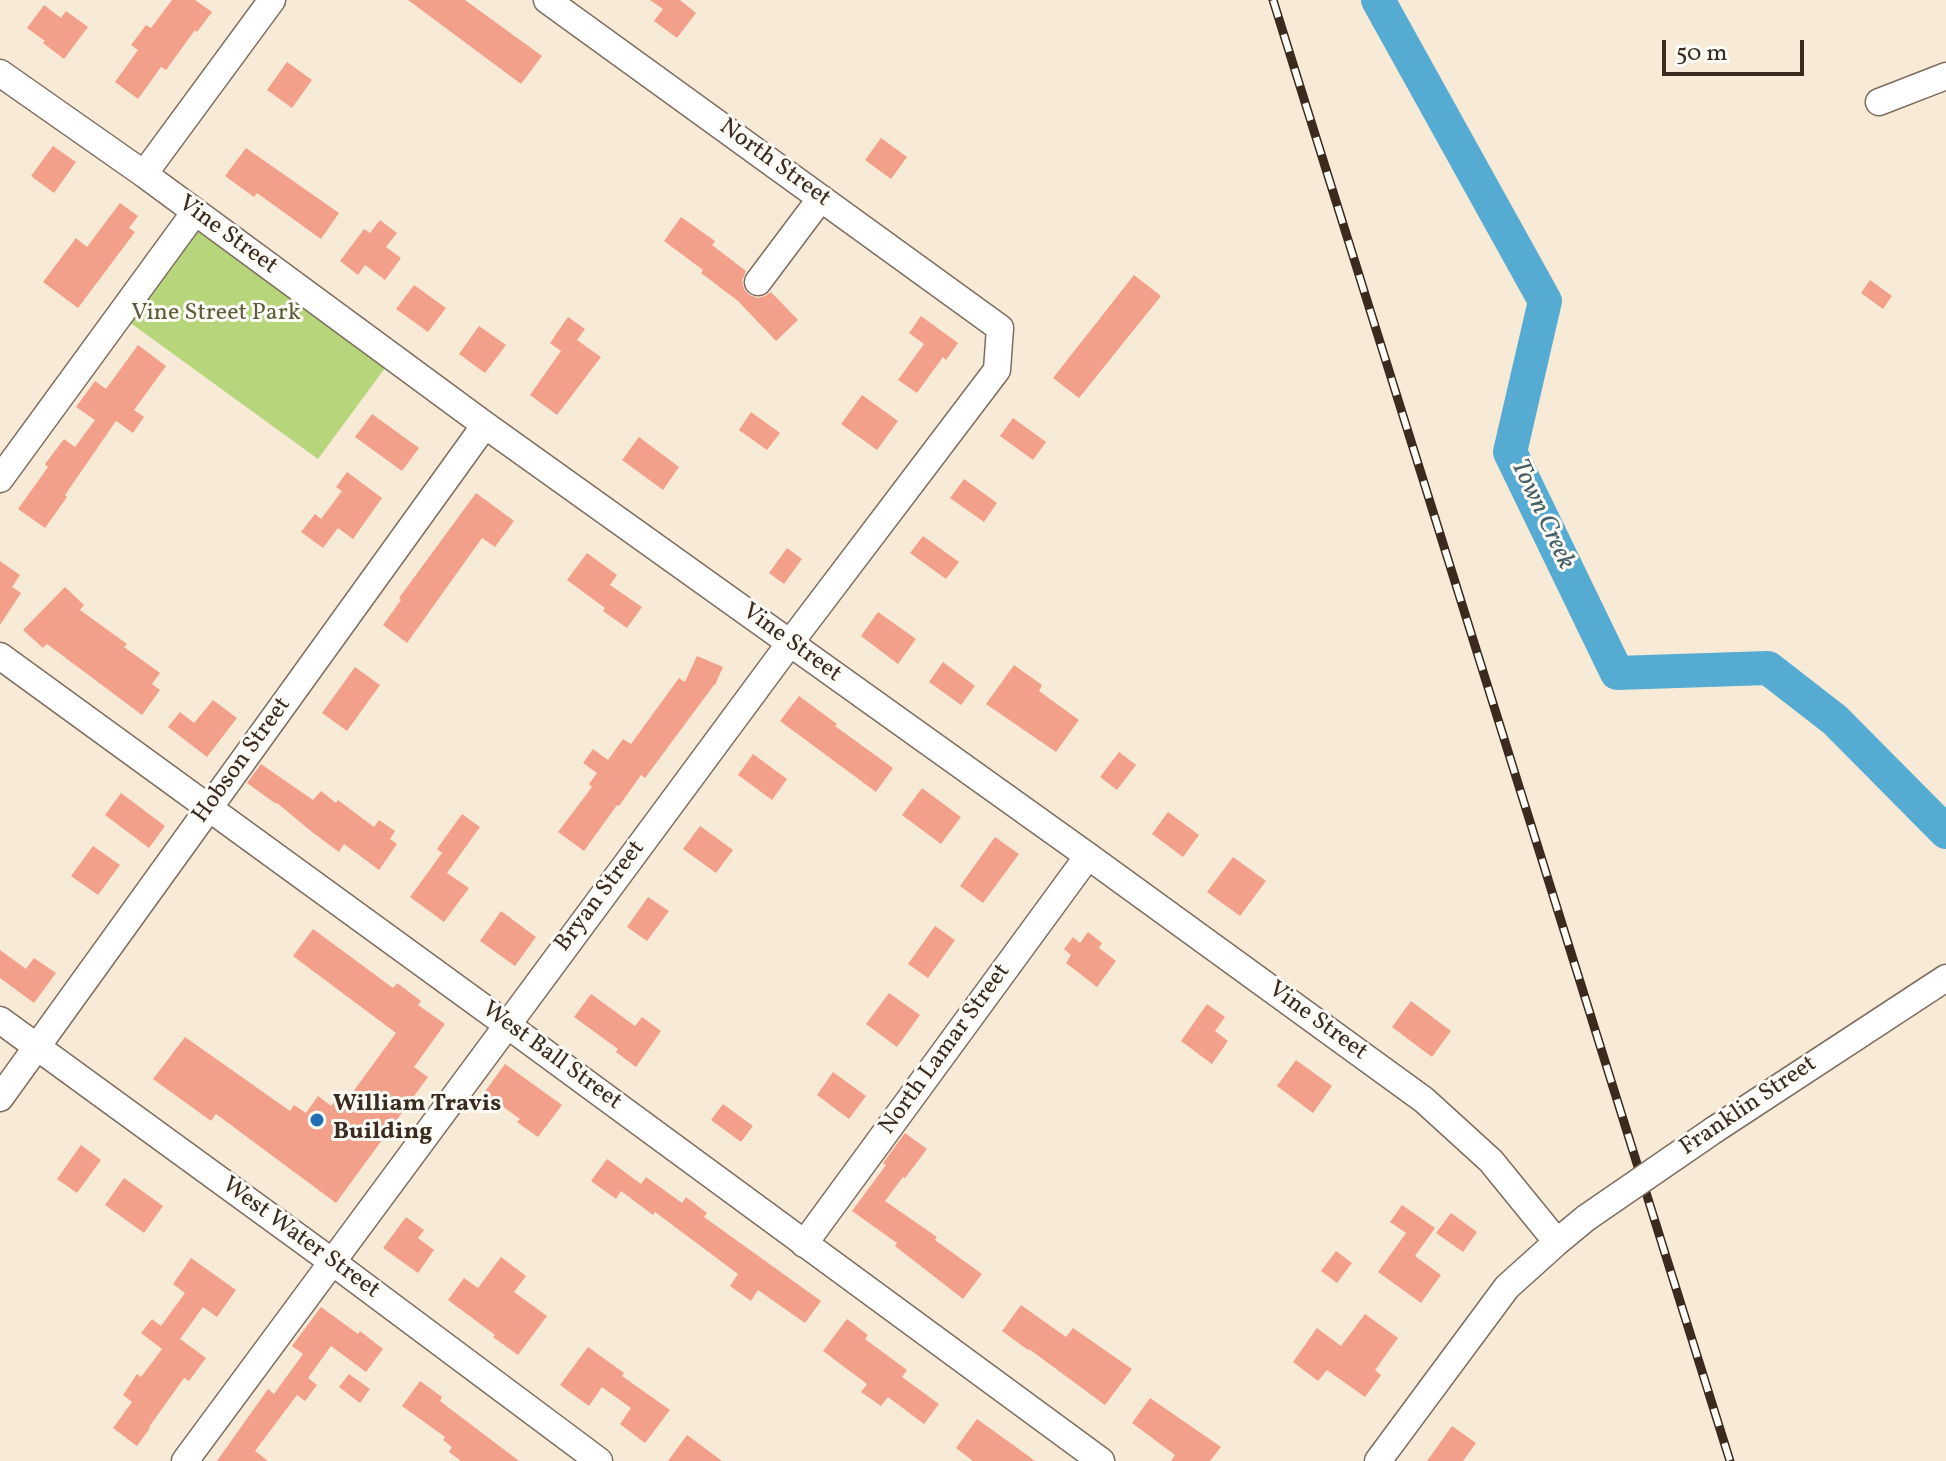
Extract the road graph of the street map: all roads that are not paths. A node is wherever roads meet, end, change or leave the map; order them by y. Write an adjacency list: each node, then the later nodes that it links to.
1 (272, 0): 6 (street)
2 (547, 0): 7 (street, North Street)
3 (0, 73): 6 (street, Vine Street)
4 (1946, 76): 5 (street)
5 (1879, 102)
6 (144, 174): 8 (street, Vine Street)
7 (821, 198): 9 (street); 10 (street, North Street)
8 (195, 212): 11 (street, Vine Street); 12 (street)
9 (758, 282)
10 (1000, 328): 13 (street, Bryan Street)
11 (485, 425): 13 (street, Vine Street); 15 (street, Hobson Street)
12 (0, 479)
13 (790, 643): 16 (street, Vine Street); 19 (street, Bryan Street)
14 (0, 656): 15 (street, West Ball Street)
15 (209, 808): 19 (street, West Ball Street); 20 (street, Hobson Street)
16 (1088, 856): 22 (street, Vine Street); 23 (street, North Lamar Street)
17 (1946, 978): 22 (street, Franklin Street, bridge)
18 (0, 1020): 20 (street, West Water Street)
19 (506, 1024): 23 (street, West Ball Street); 24 (street, Bryan Street)
20 (37, 1047): 21 (street, Hobson Street); 24 (street, West Water Street)
21 (0, 1098)
22 (1557, 1242): 28 (street, Franklin Street)
23 (804, 1244): 27 (street, West Ball Street)
24 (331, 1261): 25 (street, Bryan Street); 26 (street, West Water Street)
25 (185, 1461)
26 (599, 1461)
27 (1101, 1461)
28 (1378, 1461)

